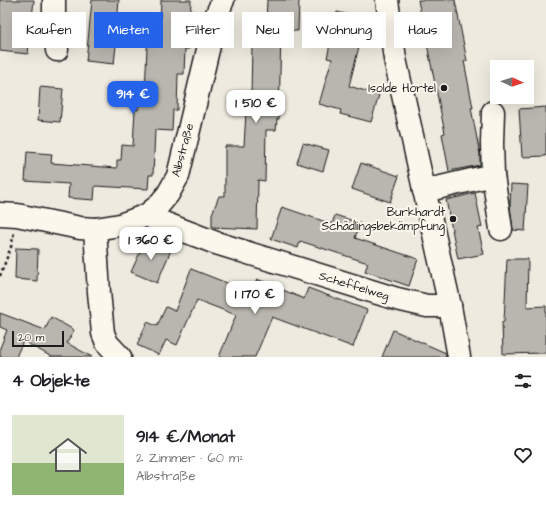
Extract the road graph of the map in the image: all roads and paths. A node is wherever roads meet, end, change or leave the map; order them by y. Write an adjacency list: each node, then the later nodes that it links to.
1 (54, 0): 4 (street)
2 (223, 0): 9 (street, Albstraße)
3 (387, 0): 7 (street)
4 (57, 50)
5 (493, 112): 6 (street)
6 (493, 175): 7 (street); 11 (street)
7 (424, 191): 14 (street)
8 (0, 214): 10 (street, Albstraße)
9 (147, 215): 10 (street, Albstraße); 14 (street, Scheffelweg)
10 (95, 229): 15 (street)
11 (501, 229)
12 (11, 246): 13 (path)
13 (0, 276)
14 (450, 306): 16 (street)
15 (120, 357)
16 (459, 357)

